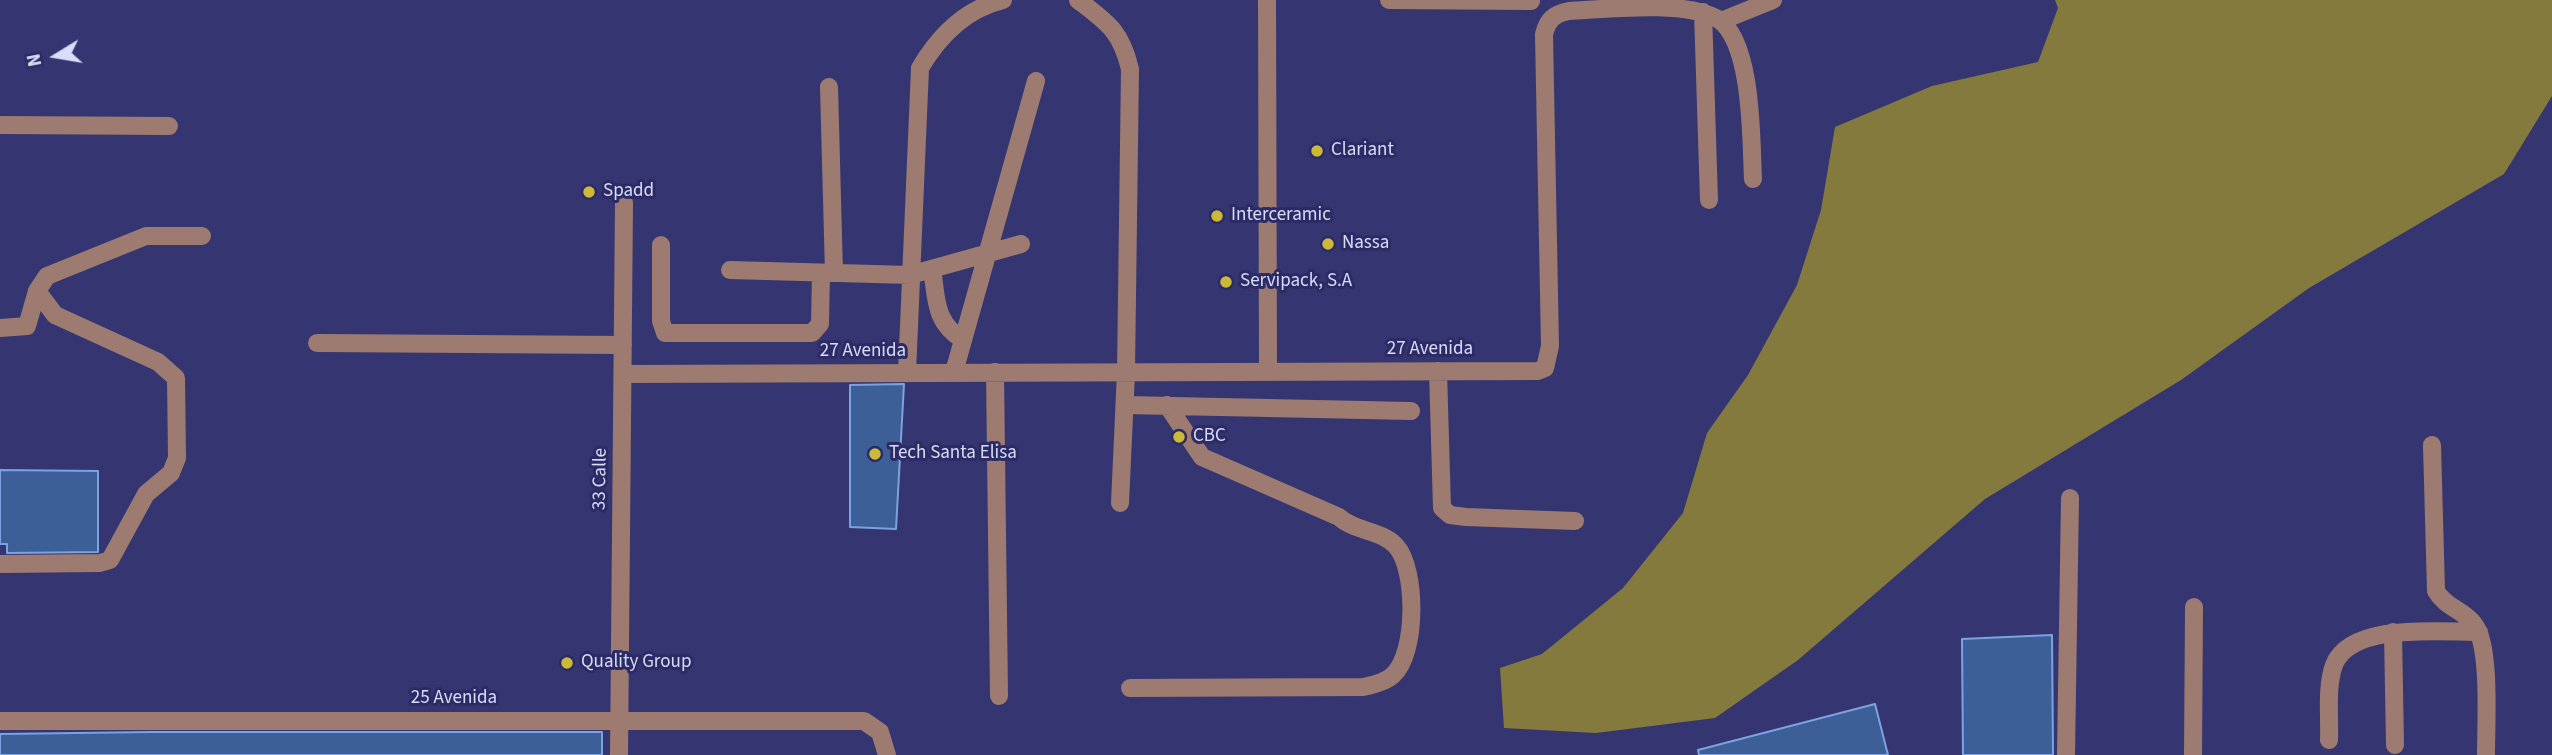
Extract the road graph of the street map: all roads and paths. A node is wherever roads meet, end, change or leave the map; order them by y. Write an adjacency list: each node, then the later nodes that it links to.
1 (1003, 0): 24 (street)
2 (1078, 0): 33 (street)
3 (1267, 0): 34 (street)
4 (1389, 0): 6 (street)
5 (1773, 0): 8 (street)
6 (1531, 1): 9 (street)
7 (1703, 12): 8 (street); 9 (street); 15 (street)
8 (1721, 21): 14 (street)
9 (1544, 34): 30 (street, 27 Avenida)
10 (1036, 81): 20 (street)
11 (829, 87): 23 (street)
12 (0, 125): 13 (street)
13 (169, 126)
14 (1754, 179)
15 (1709, 200)
16 (624, 203): 29 (street, 33 Calle)
17 (202, 236): 25 (street)
18 (1021, 244): 20 (street)
19 (661, 245): 23 (street)
20 (986, 254): 21 (street); 27 (street)
21 (932, 269): 24 (street); 27 (street)
22 (730, 270): 23 (street)
23 (828, 273): 24 (street)
24 (910, 275): 35 (street)
25 (37, 291): 26 (street); 44 (street)
26 (0, 327)
27 (963, 340): 31 (street)
28 (317, 343): 29 (street)
29 (622, 345): 36 (street, 33 Calle)
30 (1438, 371): 34 (street, 27 Avenida); 43 (street)
31 (954, 372): 32 (street, 27 Avenida); 35 (street, 27 Avenida)
32 (995, 372): 33 (street, 27 Avenida); 49 (street)
33 (1126, 372): 34 (street, 27 Avenida); 37 (street)
34 (1268, 372)
35 (907, 373): 36 (street, 27 Avenida)
36 (623, 374): 50 (street, 33 Calle)
37 (1125, 405): 38 (street); 42 (street)
38 (1167, 405): 39 (street); 48 (street)
39 (1411, 411)
40 (2432, 444): 47 (street)
41 (2070, 498): 56 (street)
42 (1120, 503)
43 (1574, 521)
44 (0, 564)
45 (2194, 607): 57 (street)
46 (2393, 632): 47 (street); 52 (street); 53 (street)
47 (2479, 632): 58 (street)
48 (1129, 688)
49 (999, 696)
50 (619, 720): 51 (street, 25 Avenida); 54 (street, 33 Calle); 55 (street, 25 Avenida)
51 (0, 721)
52 (2329, 740)
53 (2395, 745)
54 (618, 755)
55 (887, 755)
56 (2066, 755)
57 (2193, 755)
58 (2486, 755)

